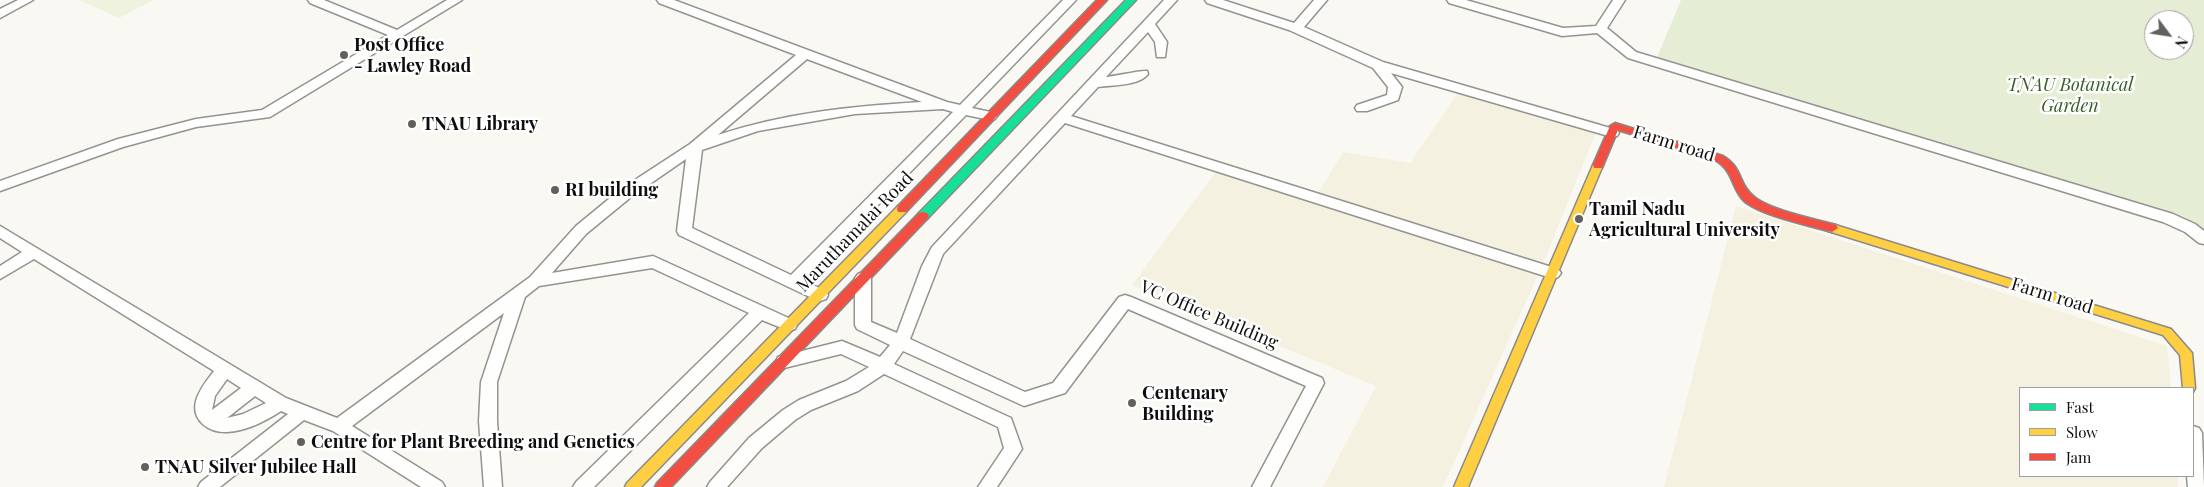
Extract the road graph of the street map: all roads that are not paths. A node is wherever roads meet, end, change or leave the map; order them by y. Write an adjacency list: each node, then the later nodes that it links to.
1 (27, 0): 13 (street)
2 (314, 0): 17 (street)
3 (456, 0): 17 (street)
4 (663, 0): 18 (street)
5 (1070, 0): 25 (street)
6 (1102, 0): 26 (main road, Maruthamalai Road)
7 (1131, 0): 36 (main road)
8 (1171, 0): 14 (street)
9 (1211, 0): 15 (street)
10 (1321, 0): 15 (street)
11 (1453, 0): 16 (street)
12 (1619, 0): 16 (street)
13 (0, 14)
14 (1149, 24): 19 (street); 22 (street)
15 (1296, 28): 20 (street)
16 (1600, 29): 32 (street)
17 (398, 35): 30 (street)
18 (806, 53): 23 (street); 29 (street)
19 (1161, 54)
20 (1378, 65): 24 (street); 28 (street)
21 (1142, 74): 22 (street)
22 (1093, 83): 27 (street)
23 (942, 105): 25 (street); 29 (street)
24 (1362, 108)
25 (963, 111): 26 (street); 38 (street)
26 (990, 116): 40 (main road, Maruthamalai Road)
27 (1061, 117): 35 (street); 43 (street)
28 (1612, 133): 35 (main road, Farm road); 48 (main road, Farm road)
29 (695, 147): 37 (street); 38 (street)
30 (0, 186)
31 (0, 231): 33 (street)
32 (2204, 239)
33 (34, 252): 34 (street); 46 (street)
34 (0, 273)
35 (1553, 273): 63 (main road, Farm road)
36 (863, 278): 43 (street, VC Office Building); 44 (main road)
37 (535, 281): 39 (street); 41 (street)
38 (794, 282): 40 (street)
39 (518, 294): 52 (street); 56 (street)
40 (820, 295): 42 (main road, Maruthamalai Road)
41 (761, 311): 42 (street); 57 (street)
42 (789, 325): 58 (main road, Maruthamalai Road)
43 (901, 343): 45 (street); 62 (street, VC Office Building)
44 (780, 363): 45 (street); 59 (main road)
45 (882, 366): 60 (street); 61 (street)
46 (225, 370): 47 (street); 51 (street)
47 (255, 387): 49 (street); 51 (street)
48 (2189, 387)
49 (280, 403): 50 (street); 51 (street)
50 (302, 412): 52 (street); 54 (street)
51 (210, 421)
52 (339, 426): 55 (street)
53 (2194, 446): 64 (street)
54 (207, 487)
55 (436, 487)
56 (493, 487)
57 (582, 487)
58 (632, 487)
59 (662, 487)
60 (716, 487)
61 (987, 487)
62 (1261, 487)
63 (1460, 487)
64 (2197, 487)

